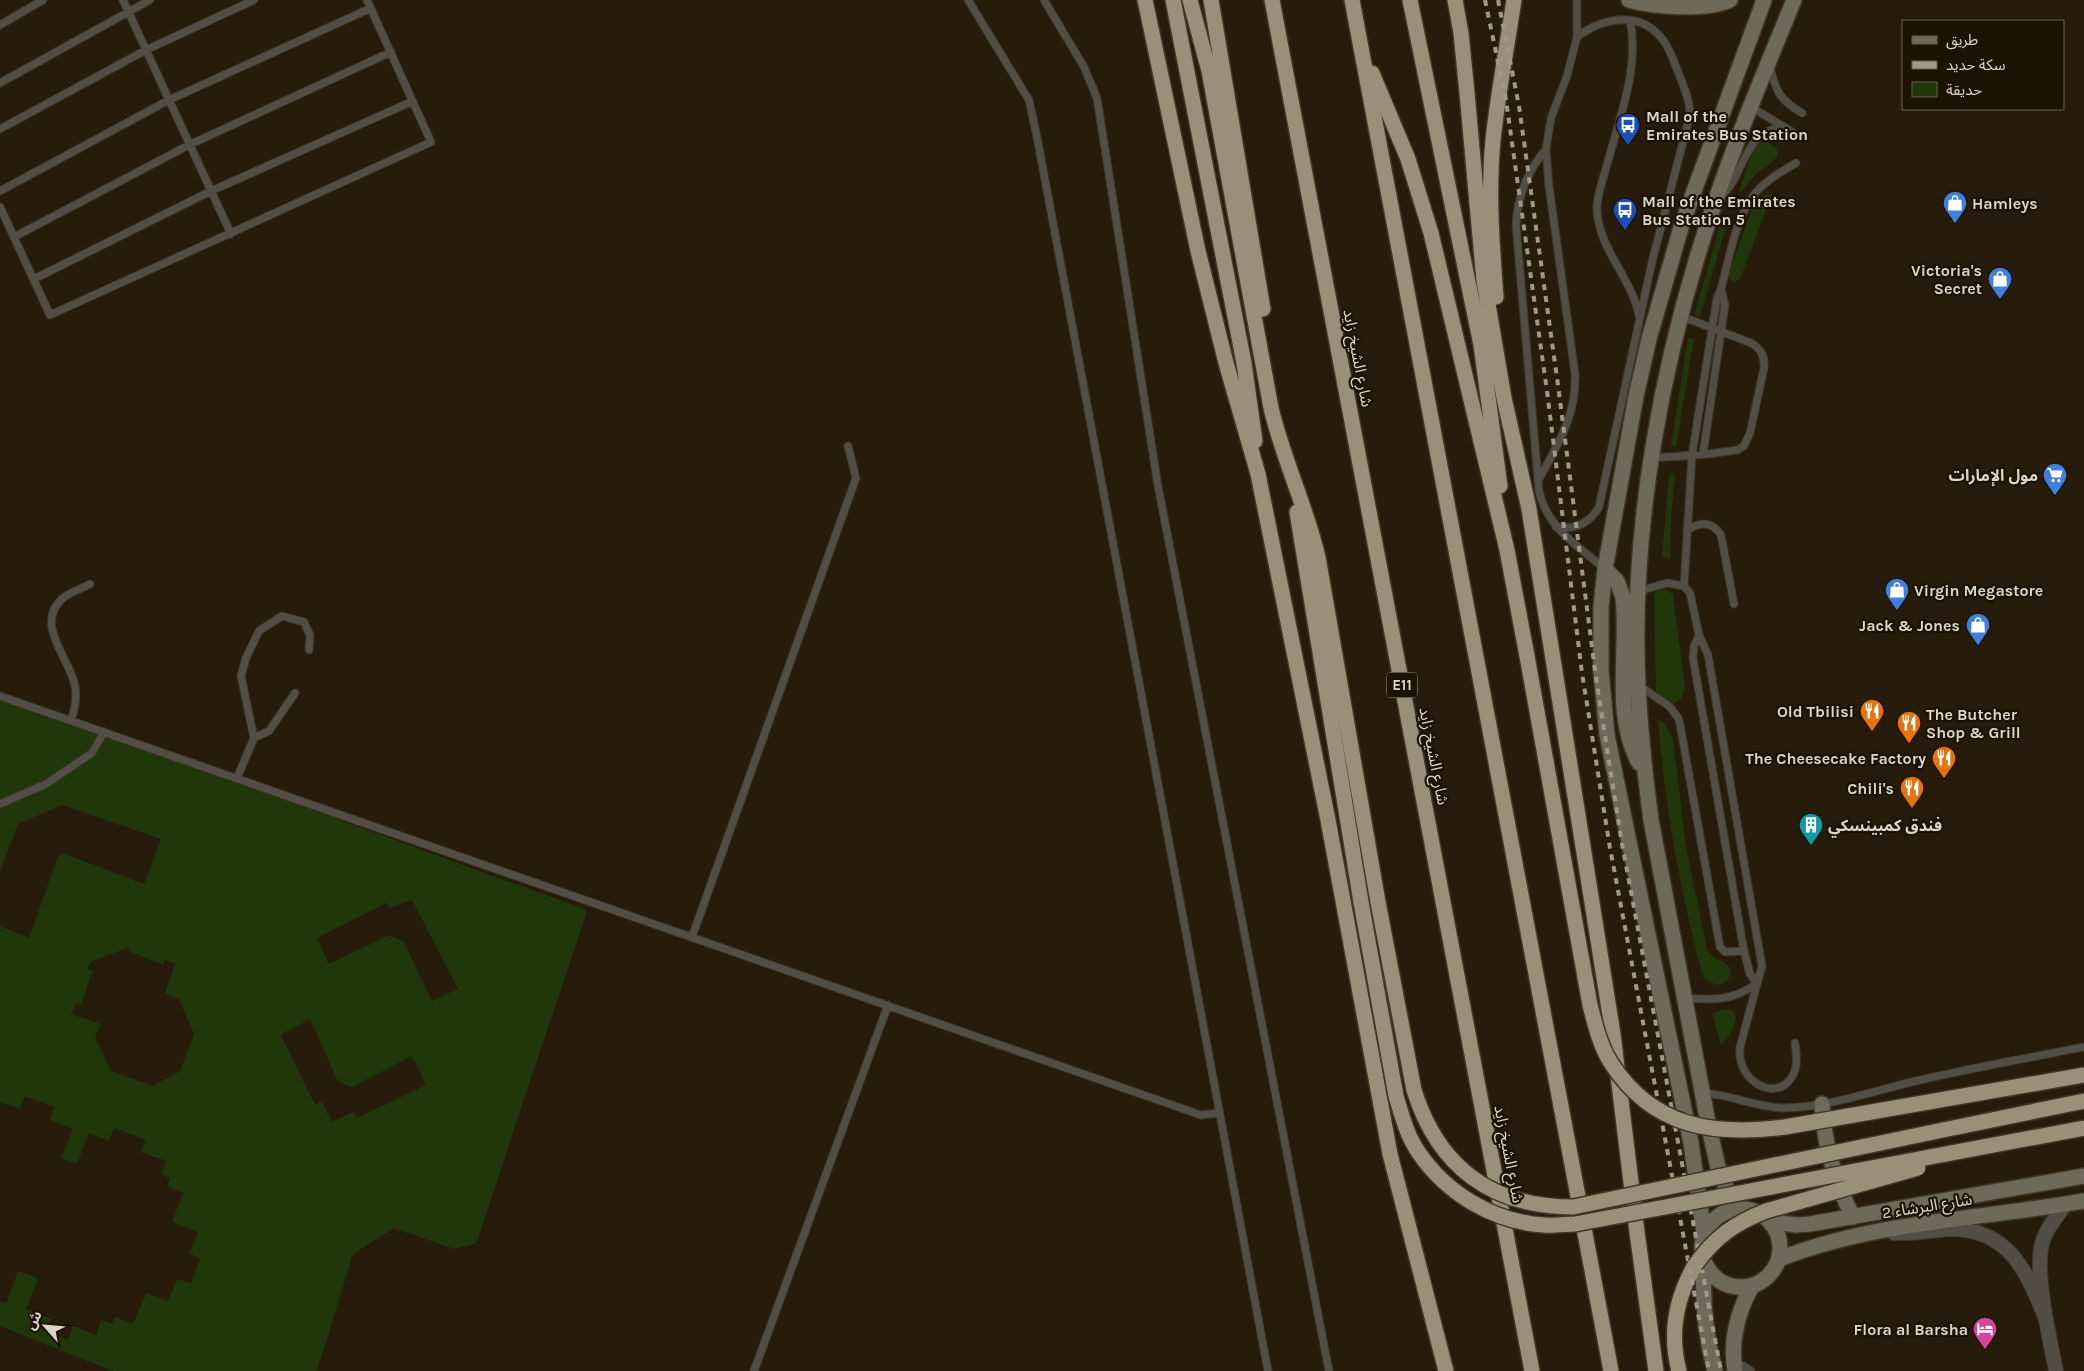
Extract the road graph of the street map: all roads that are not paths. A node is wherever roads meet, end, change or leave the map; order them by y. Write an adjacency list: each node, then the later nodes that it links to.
1 (43, 0): 25 (lane)
2 (123, 0): 23 (lane)
3 (150, 0): 23 (lane)
4 (254, 0): 27 (lane)
5 (367, 0): 22 (lane)
6 (968, 0): 93 (lane)
7 (1044, 0): 111 (lane)
8 (1145, 0): 60 (highway)
9 (1173, 0): 60 (highway)
10 (1190, 0): 61 (highway)
11 (1211, 0): 61 (highway)
12 (1272, 0): 113 (highway, شارع الشيخ زايد / E11)
13 (1352, 0): 29 (highway)
14 (1410, 0): 65 (highway)
15 (1455, 0): 55 (highway)
16 (1514, 0): 55 (highway)
17 (1576, 0): 26 (lane)
18 (1629, 0): 19 (street)
19 (1730, 0)
20 (1764, 0): 32 (street)
21 (1794, 0): 30 (street)
22 (371, 8): 28 (lane); 33 (lane)
23 (128, 11): 27 (lane); 31 (lane)
24 (1630, 20): 26 (lane); 52 (lane); 52 (lane)
25 (0, 25)
26 (1578, 37): 41 (lane)
27 (146, 50): 33 (lane); 38 (lane)
28 (391, 52): 34 (lane); 40 (lane)
29 (1363, 54): 65 (highway); 114 (highway)
30 (1769, 62): 35 (street); 36 (lane)
31 (0, 83)
32 (1730, 92): 35 (street); 66 (street)
33 (169, 100): 40 (lane); 43 (lane)
34 (413, 101): 44 (lane); 47 (lane)
35 (1751, 107): 37 (lane); 45 (street)
36 (1802, 113)
37 (1786, 128): 39 (lane); 45 (lane)
38 (0, 129)
39 (1794, 133)
40 (189, 145): 44 (lane); 48 (lane)
41 (1546, 149): 62 (lane); 62 (lane)
42 (1796, 163): 50 (lane)
43 (0, 191)
44 (211, 191): 47 (lane); 49 (lane)
45 (1715, 201): 51 (street)
46 (0, 207): 48 (lane)
47 (230, 234): 49 (lane)
48 (14, 237): 49 (lane)
49 (34, 279)
50 (1721, 289): 53 (lane); 54 (lane)
51 (1680, 316): 53 (lane); 59 (street)
52 (1640, 320): 63 (lane)
53 (1712, 327): 54 (lane); 58 (lane)
54 (1721, 331): 57 (lane); 57 (lane)
55 (1504, 398): 115 (highway)
56 (848, 446): 82 (lane)
57 (1703, 454): 58 (lane)
58 (1692, 455): 59 (lane); 64 (lane)
59 (1652, 458): 69 (street)
60 (1258, 474): 112 (highway)
61 (1292, 476): 91 (highway, bridge); 95 (highway, bridge)
62 (1538, 481): 63 (lane)
63 (1556, 527): 66 (lane)
64 (1687, 531): 68 (lane); 70 (lane)
65 (1507, 550): 89 (highway, bridge)
66 (1605, 570): 79 (street); 103 (street)
67 (90, 584): 76 (lane)
68 (1684, 586): 69 (lane); 71 (lane)
69 (1638, 591): 73 (street)
70 (1734, 604)
71 (1699, 635): 83 (lane); 84 (lane)
72 (309, 650): 78 (lane)
73 (1638, 684): 79 (street); 83 (lane)
74 (295, 693): 78 (lane)
75 (0, 696): 76 (lane)
76 (71, 720): 77 (lane)
77 (104, 732): 80 (lane); 81 (lane)
78 (254, 738): 80 (lane)
79 (1644, 773): 85 (street)
80 (237, 778): 82 (lane)
81 (0, 804)
82 (692, 937): 86 (lane)
83 (1744, 951): 84 (lane)
84 (1757, 984): 85 (lane); 87 (lane)
85 (1684, 998): 90 (street)
86 (888, 1005): 93 (lane); 109 (lane)
87 (1795, 1043)
88 (2084, 1047): 92 (lane)
89 (2084, 1075)
90 (1702, 1093): 92 (lane); 99 (street)
91 (2084, 1101)
92 (1822, 1104): 100 (street)
93 (1219, 1113): 110 (lane)
94 (2084, 1128): 95 (highway, bridge)
95 (2000, 1145): 105 (highway, bridge)
96 (2084, 1176): 100 (street, شارع البرشاء 2)
97 (2084, 1201): 98 (street, شارع البرشاء 2)
98 (2066, 1204): 102 (street, شارع البرشاء 2); 107 (street)
99 (1734, 1209): 101 (street); 103 (street)
100 (1854, 1217): 101 (street, شارع البرشاء 2)
101 (1770, 1222): 104 (street)
102 (1881, 1231): 104 (street, شارع البرشاء 2); 107 (street)
103 (1704, 1233): 105 (street)
104 (1779, 1259): 106 (street)
105 (1699, 1264): 106 (street); 116 (highway); 117 (street)
106 (1752, 1286): 108 (street)
107 (2046, 1320): 119 (street)
108 (1734, 1367): 118 (lane)
109 (754, 1371)
110 (1268, 1371)
111 (1329, 1371)
112 (1446, 1371)
113 (1532, 1371)
114 (1611, 1371)
115 (1656, 1371)
116 (1679, 1371)
117 (1715, 1371)
118 (1752, 1371)
119 (2056, 1371)

